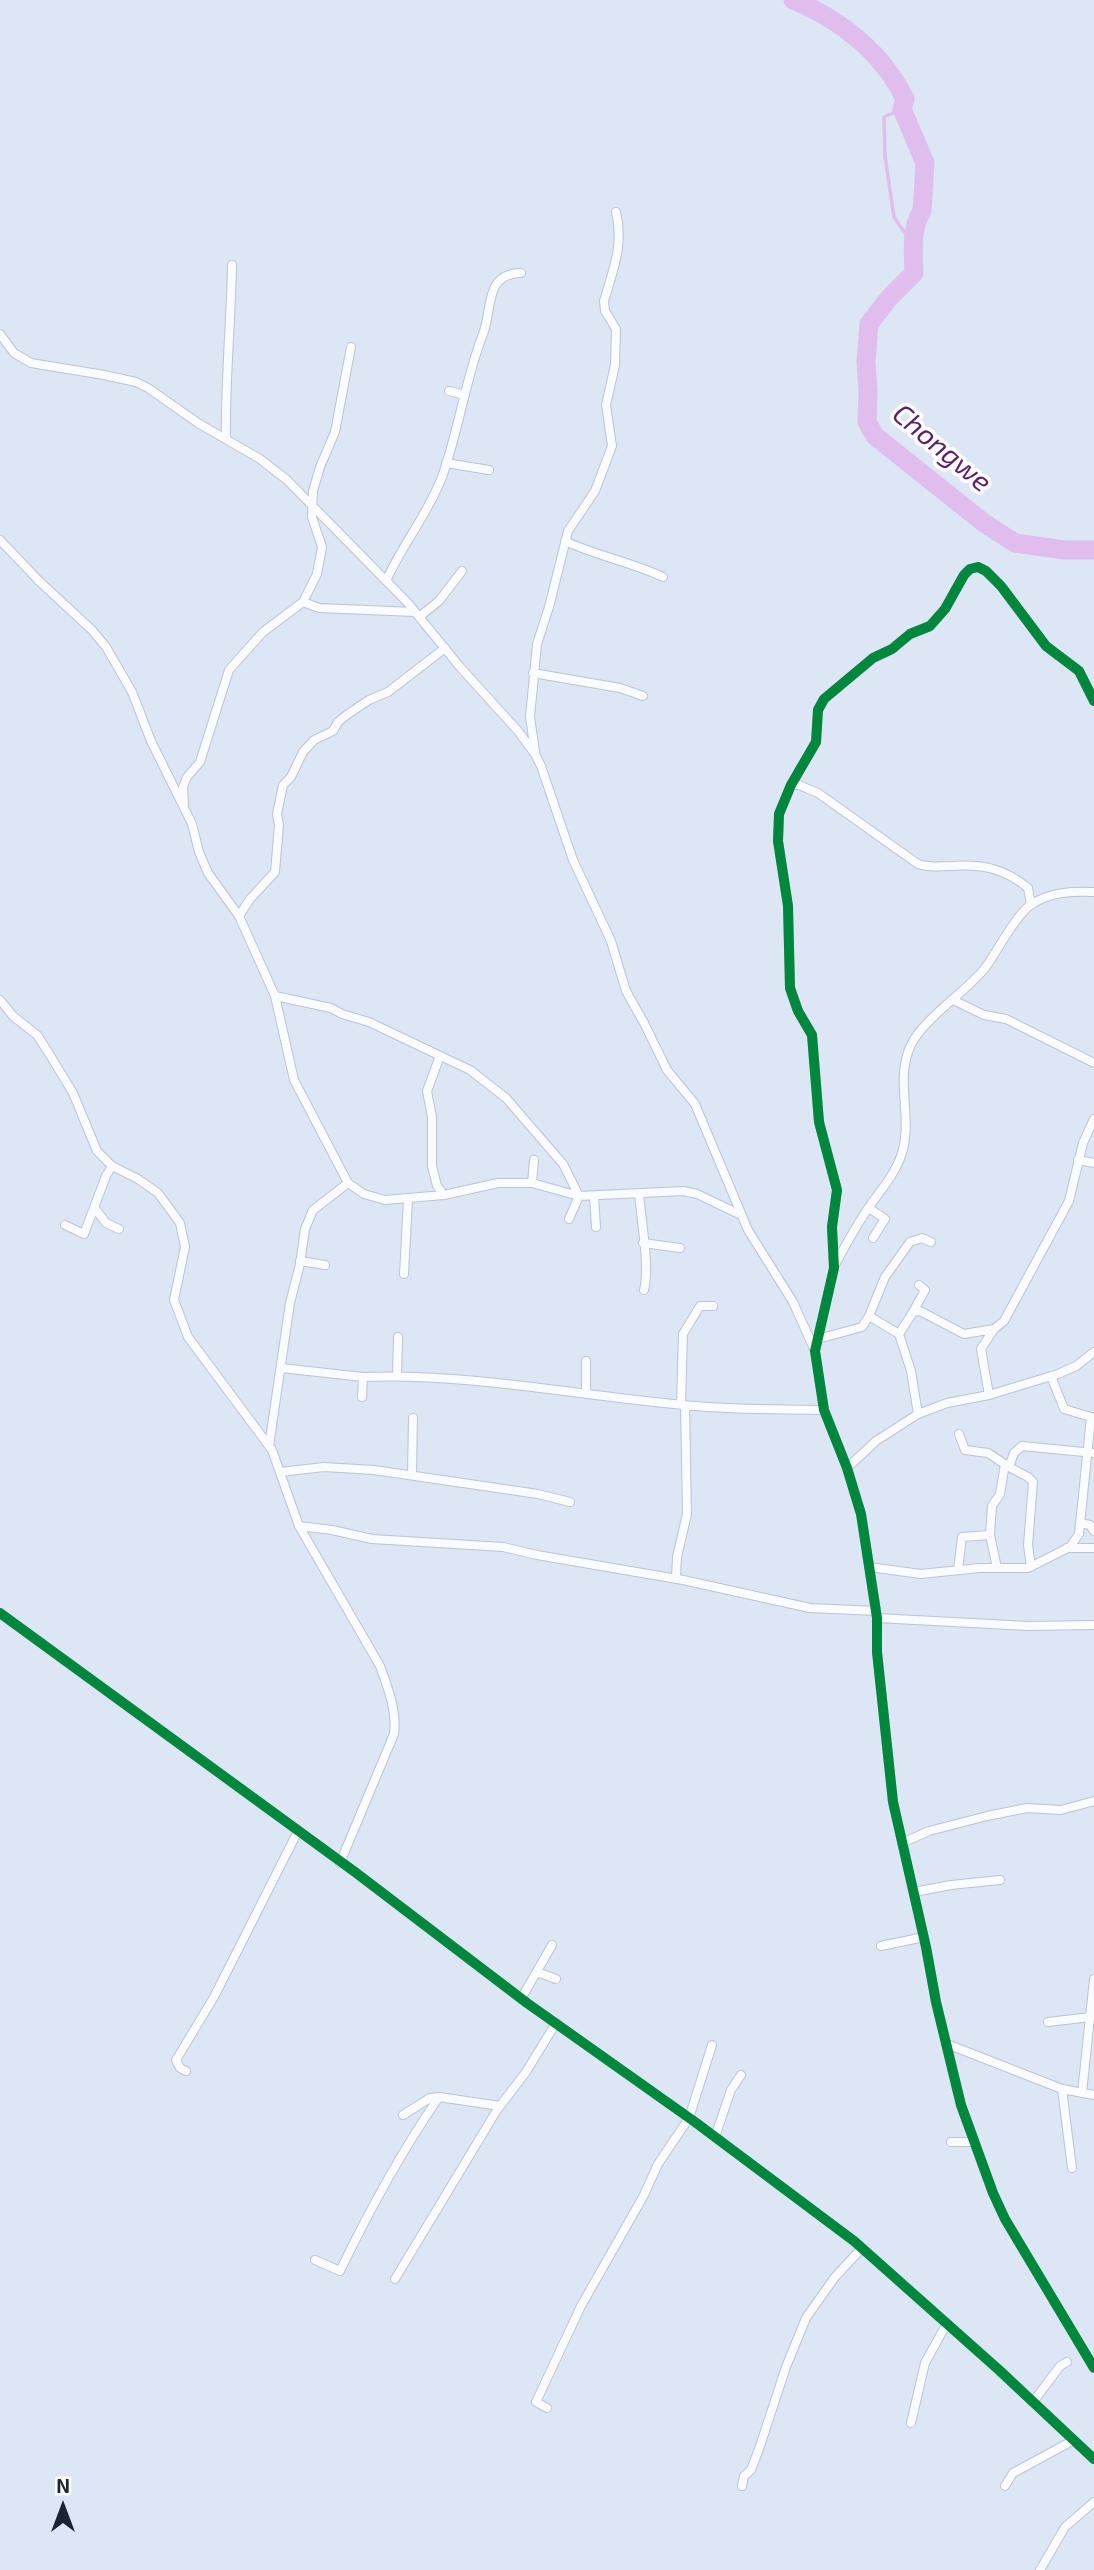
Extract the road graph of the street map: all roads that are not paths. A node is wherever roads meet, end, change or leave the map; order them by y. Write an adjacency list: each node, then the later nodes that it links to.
1 (616, 212): 13 (street)
2 (232, 265): 8 (street)
3 (520, 273): 7 (street)
4 (0, 334): 8 (street)
5 (351, 347): 11 (street)
6 (449, 391): 7 (street)
7 (466, 395): 9 (street)
8 (226, 439): 11 (street)
9 (446, 463): 10 (street); 16 (street)
10 (489, 470)
11 (313, 505): 16 (street); 17 (street)
12 (0, 540): 25 (street)
13 (565, 541): 15 (street); 20 (street)
14 (462, 571): 18 (street)
15 (663, 577)
16 (386, 581): 18 (street)
17 (303, 602): 18 (street); 25 (street)
18 (417, 615): 19 (street)
19 (445, 648): 23 (street); 28 (street)
20 (533, 673): 21 (street); 23 (street)
21 (643, 696)
22 (1094, 701): 24 (street)
23 (535, 754): 48 (street)
24 (791, 785): 27 (street); 59 (street)
25 (184, 806): 28 (street)
26 (1094, 892): 27 (street)
27 (1031, 905): 31 (street)
28 (239, 916): 29 (street)
29 (275, 996): 32 (street); 39 (street)
30 (0, 1000): 38 (street)
31 (953, 1000): 33 (street); 47 (street)
32 (440, 1056): 42 (street); 43 (street)
33 (1094, 1063)
34 (1094, 1119): 36 (street)
35 (534, 1160): 40 (street)
36 (1078, 1160): 37 (street); 66 (street)
37 (1094, 1163)
38 (112, 1166): 46 (street); 85 (street)
39 (348, 1183): 45 (street); 57 (street)
40 (532, 1183): 42 (street); 43 (street)
41 (639, 1193): 44 (street); 48 (street); 55 (street)
42 (444, 1195): 45 (street)
43 (579, 1196): 44 (street); 49 (street)
44 (594, 1196): 51 (street)
45 (408, 1199): 60 (street)
46 (94, 1207): 50 (street); 52 (street)
47 (869, 1208): 53 (street); 59 (street)
48 (741, 1215): 70 (street)
49 (569, 1219)
50 (65, 1225)
51 (596, 1227)
52 (119, 1229)
53 (873, 1238)
54 (931, 1242): 65 (street)
55 (643, 1243): 56 (street); 62 (street)
56 (680, 1248)
57 (300, 1261): 58 (street); 73 (street)
58 (325, 1265)
59 (834, 1268): 69 (street)
60 (404, 1274)
61 (919, 1285): 64 (street)
62 (644, 1290)
63 (713, 1306): 80 (street)
64 (913, 1312): 66 (street); 67 (street)
65 (869, 1315): 67 (street); 69 (street)
66 (994, 1329): 78 (street)
67 (899, 1334): 82 (street)
68 (398, 1337): 74 (street)
69 (818, 1339): 70 (street)
70 (816, 1351): 81 (street)
71 (1094, 1352): 75 (street)
72 (586, 1361): 77 (street)
73 (281, 1368): 76 (street); 85 (street)
74 (397, 1376): 76 (street); 77 (street)
75 (1051, 1376): 78 (street); 86 (street)
76 (363, 1377): 79 (street)
77 (586, 1394): 80 (street)
78 (989, 1395): 82 (street)
79 (362, 1396)
80 (683, 1404): 81 (street); 102 (street)
81 (824, 1410): 88 (street)
82 (918, 1414): 88 (street)
83 (413, 1418): 90 (street)
84 (960, 1434): 87 (street)
85 (270, 1446): 89 (street)
86 (1091, 1452): 87 (street); 92 (street)
87 (1007, 1466): 95 (street); 99 (street)
88 (847, 1468): 98 (street)
89 (280, 1472): 90 (street); 93 (street)
90 (412, 1475): 91 (street)
91 (570, 1502)
92 (1080, 1523): 94 (street); 96 (street)
93 (299, 1526): 102 (street); 109 (street)
94 (1094, 1531)
95 (989, 1535): 100 (street); 101 (street)
96 (1067, 1548): 97 (street); 99 (street)
97 (1094, 1548)
98 (869, 1567): 101 (street); 104 (street)
99 (1031, 1567): 100 (street)
100 (997, 1568): 101 (street)
101 (958, 1570)
102 (676, 1579): 104 (street)
103 (0, 1613): 107 (street)
104 (876, 1615): 105 (street); 108 (street)
105 (1094, 1625)
106 (1094, 1801): 108 (street)
107 (298, 1831): 109 (street); 124 (street)
108 (902, 1843): 111 (street)
109 (340, 1863): 118 (street)
110 (1000, 1880): 111 (street)
111 (914, 1892): 112 (street)
112 (924, 1937): 114 (street); 122 (street)
113 (552, 1945): 115 (street)
114 (881, 1946)
115 (537, 1972): 116 (street); 118 (street)
116 (556, 1979)
117 (1094, 1979): 119 (street)
118 (521, 1999): 121 (street)
119 (1091, 2017): 120 (street); 127 (street)
120 (1048, 2022)
121 (556, 2023): 130 (street); 132 (street)
122 (947, 2044): 126 (street); 135 (street)
123 (712, 2045): 132 (street)
124 (186, 2071)
125 (740, 2075): 133 (street)
126 (1062, 2089): 127 (street); 136 (street)
127 (1082, 2093): 128 (street)
128 (1094, 2095)
129 (439, 2097): 130 (street); 131 (street); 138 (street)
130 (500, 2106): 139 (street)
131 (403, 2115)
132 (689, 2118): 133 (street); 144 (street)
133 (715, 2137): 137 (street)
134 (951, 2142): 135 (street)
135 (974, 2142): 142 (street)
136 (1072, 2168)
137 (862, 2248): 140 (street); 148 (street)
138 (315, 2260)
139 (395, 2278)
140 (947, 2323): 143 (street); 145 (street)
141 (1067, 2362): 143 (street)
142 (1094, 2368)
143 (1033, 2402): 146 (street)
144 (547, 2408)
145 (911, 2423)
146 (1074, 2440): 147 (street); 149 (street)
147 (1094, 2459)
148 (742, 2486)
149 (1005, 2486)
150 (1094, 2502): 151 (street)
151 (1040, 2570)

